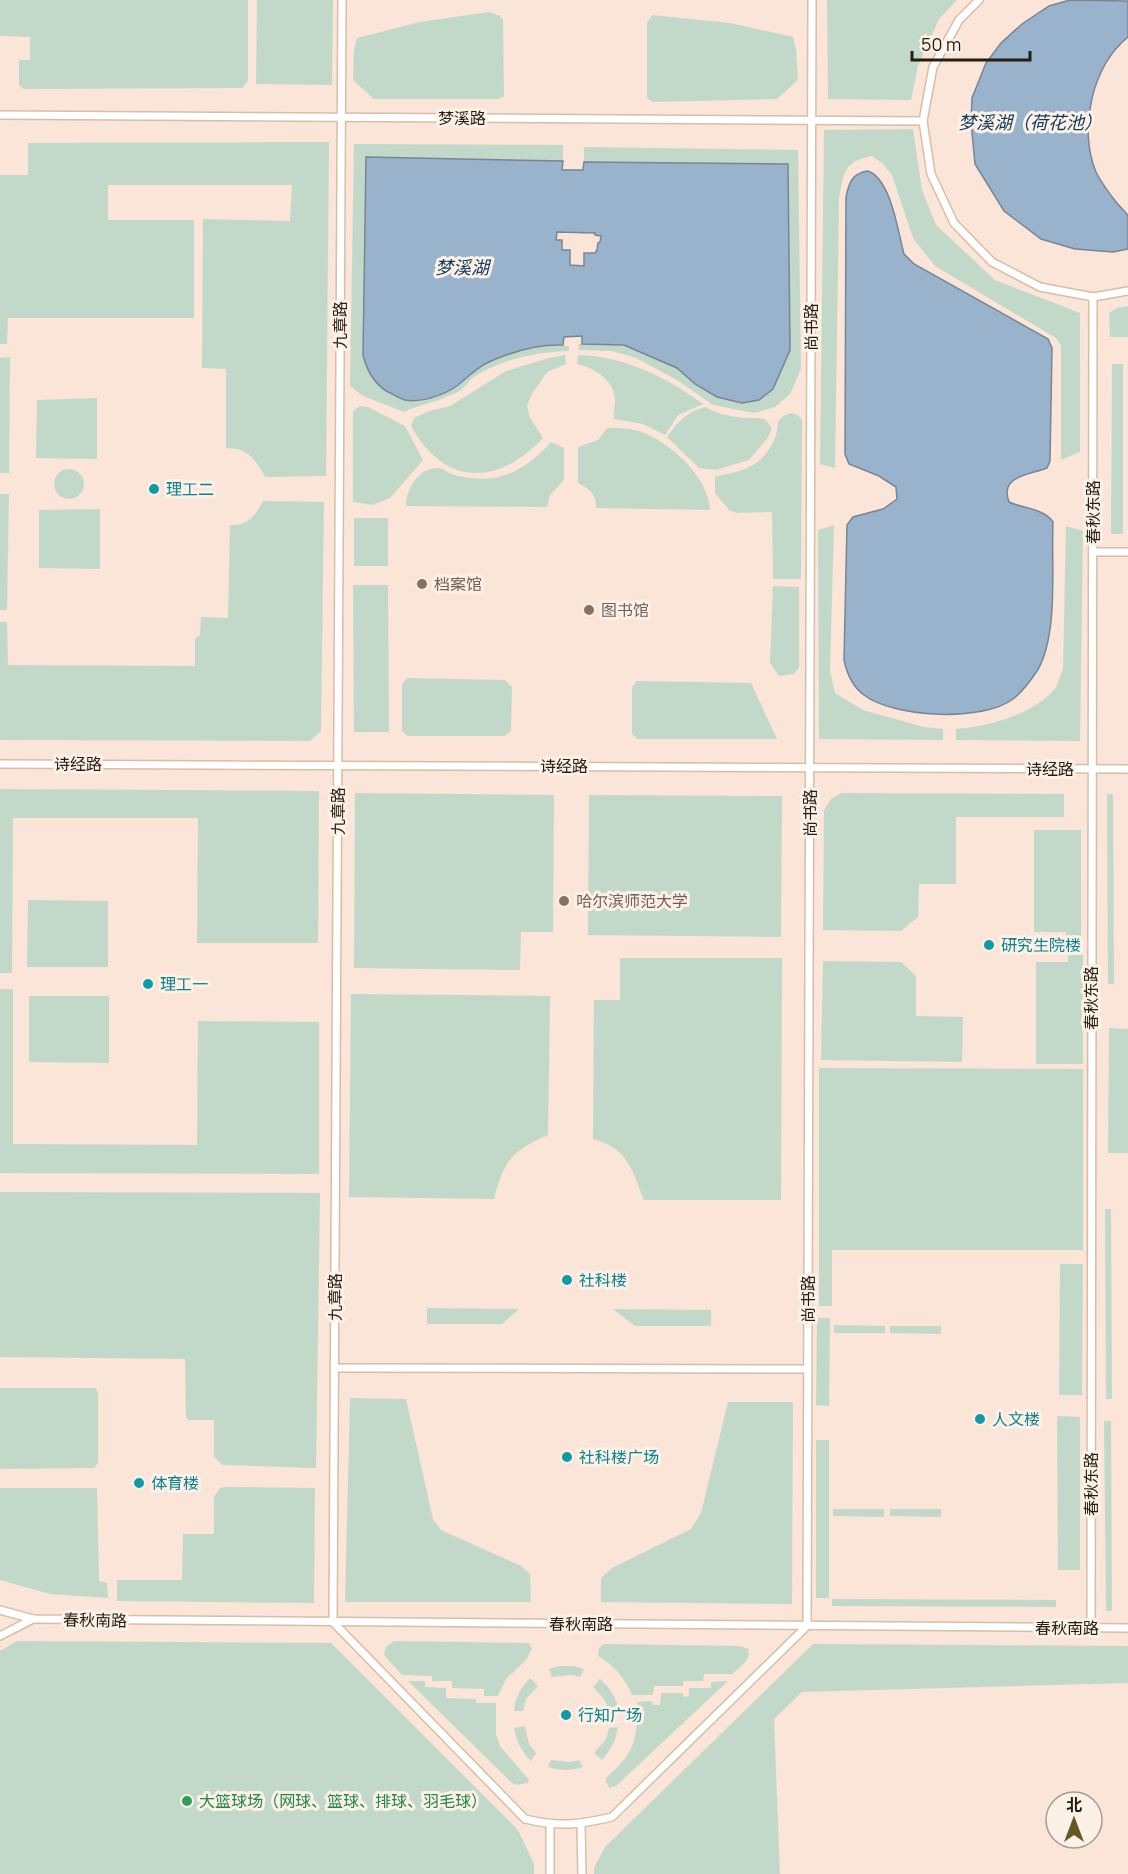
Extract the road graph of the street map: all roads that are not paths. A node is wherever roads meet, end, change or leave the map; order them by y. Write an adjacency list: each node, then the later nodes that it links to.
1 (342, 0): 5 (lane, 九章路)
2 (812, 0): 6 (lane, 尚书路)
3 (979, 0): 7 (lane)
4 (0, 115): 5 (lane, 梦溪路)
5 (342, 117): 6 (lane, 梦溪路); 13 (lane, 九章路)
6 (812, 120): 7 (lane, 梦溪路); 14 (lane, 尚书路)
7 (923, 120): 9 (lane)
8 (1128, 291): 9 (lane)
9 (1093, 297): 10 (lane, 春秋东路)
10 (1093, 552): 11 (lane); 15 (lane, 春秋东路)
11 (1128, 552)
12 (0, 764): 13 (lane, 诗经路)
13 (338, 766): 14 (lane, 诗经路); 17 (lane, 九章路)
14 (810, 768): 15 (lane, 诗经路); 18 (lane, 尚书路)
15 (1092, 769): 16 (lane, 诗经路); 23 (lane, 春秋东路)
16 (1128, 769)
17 (335, 1368): 18 (lane); 21 (lane, 九章路)
18 (807, 1369): 22 (lane, 尚书路)
19 (0, 1610): 20 (lane, 春秋南路)
20 (33, 1620): 21 (lane, 春秋南路); 25 (lane, 春秋南路)
21 (333, 1622): 22 (lane, 春秋南路); 26 (lane)
22 (807, 1626): 23 (lane, 春秋南路); 27 (lane)
23 (1090, 1628): 24 (lane, 春秋南路)
24 (1128, 1628)
25 (0, 1636)
26 (550, 1824): 27 (lane); 28 (lane)
27 (582, 1824): 29 (lane)
28 (550, 1874)
29 (582, 1874)

